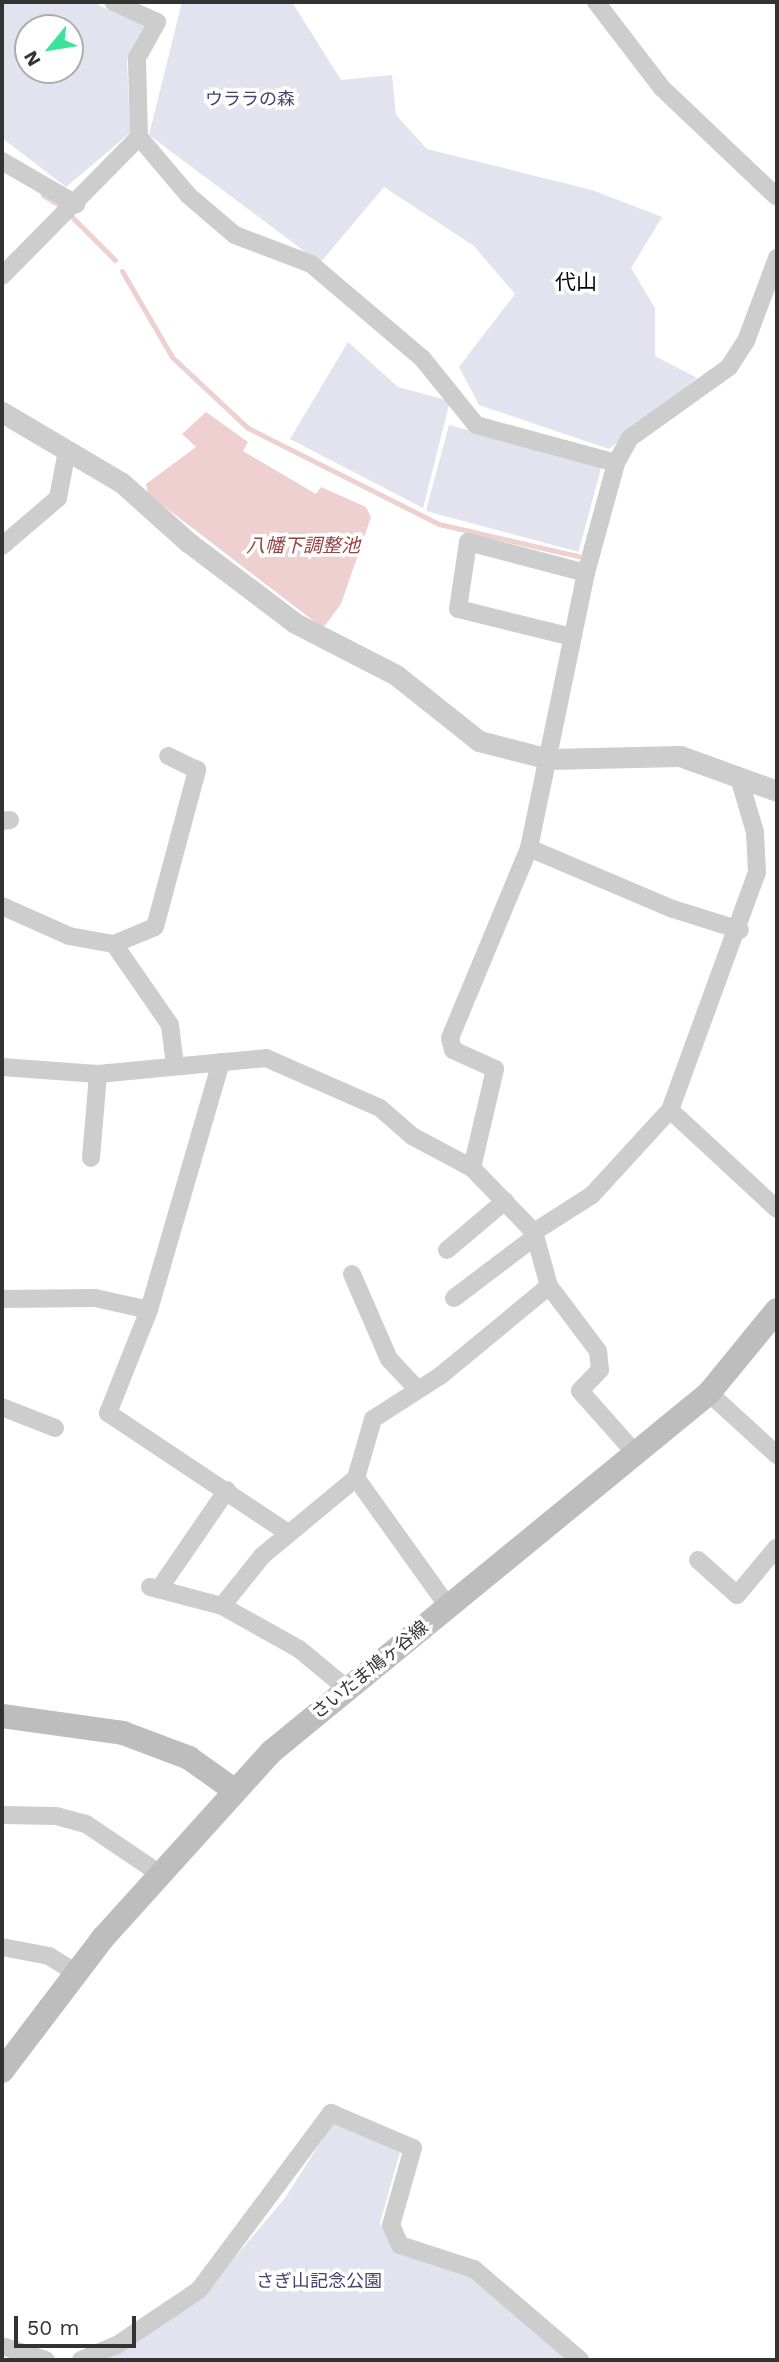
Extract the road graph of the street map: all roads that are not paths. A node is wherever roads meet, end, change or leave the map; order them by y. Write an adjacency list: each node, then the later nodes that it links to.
1 (113, 2): 3 (street)
2 (596, 2): 5 (street)
3 (139, 137): 6 (street); 11 (street)
4 (2, 161): 6 (street)
5 (777, 197)
6 (76, 204): 8 (street)
7 (777, 258): 11 (street)
8 (2, 276)
9 (2, 412): 10 (street)
10 (67, 451): 12 (street); 16 (street)
11 (616, 463): 13 (street)
12 (2, 546)
13 (589, 563): 14 (street); 14 (street)
14 (572, 637): 16 (street)
15 (168, 756): 22 (street)
16 (549, 759): 17 (street); 19 (street)
17 (739, 778): 18 (street); 21 (street)
18 (777, 791)
19 (529, 848): 21 (street); 29 (street)
20 (2, 906): 22 (street)
21 (740, 930): 27 (street)
22 (114, 944): 24 (street)
23 (222, 1062): 24 (street); 29 (street); 38 (street)
24 (175, 1066): 26 (street)
25 (2, 1067): 26 (street)
26 (98, 1074): 28 (street)
27 (670, 1110): 31 (street); 32 (street)
28 (91, 1158)
29 (472, 1168): 30 (street)
30 (505, 1201): 32 (street); 33 (street)
31 (777, 1209)
32 (533, 1236): 35 (street); 36 (street)
33 (447, 1250)
34 (352, 1274): 40 (street)
35 (549, 1286): 40 (street); 44 (street)
36 (454, 1298)
37 (2, 1299): 38 (street)
38 (149, 1310): 47 (street)
39 (777, 1310): 41 (main road, さいたま鳩ヶ谷線)
40 (418, 1390): 46 (street)
41 (709, 1393): 44 (main road, さいたま鳩ヶ谷線); 45 (street)
42 (2, 1407): 43 (street)
43 (55, 1428)
44 (636, 1454): 52 (main road, さいたま鳩ヶ谷線)
45 (777, 1455)
46 (356, 1478): 48 (street); 52 (street)
47 (227, 1490): 48 (street); 51 (street)
48 (289, 1533): 51 (street)
49 (777, 1547): 50 (street)
50 (698, 1560)
51 (222, 1606): 53 (street)
52 (449, 1608): 53 (main road, さいたま鳩ヶ谷線)
53 (345, 1686): 55 (main road, さいたま鳩ヶ谷線)
54 (2, 1716): 55 (main road)
55 (233, 1790): 57 (main road, さいたま鳩ヶ谷線)
56 (2, 1815): 57 (street)
57 (160, 1874): 59 (main road, さいたま鳩ヶ谷線)
58 (2, 1947): 59 (street)
59 (75, 1972): 60 (main road, さいたま鳩ヶ谷線)
60 (2, 2071)
61 (2, 2346): 62 (street)
62 (46, 2360)
63 (80, 2360): 64 (street)
64 (580, 2360)

